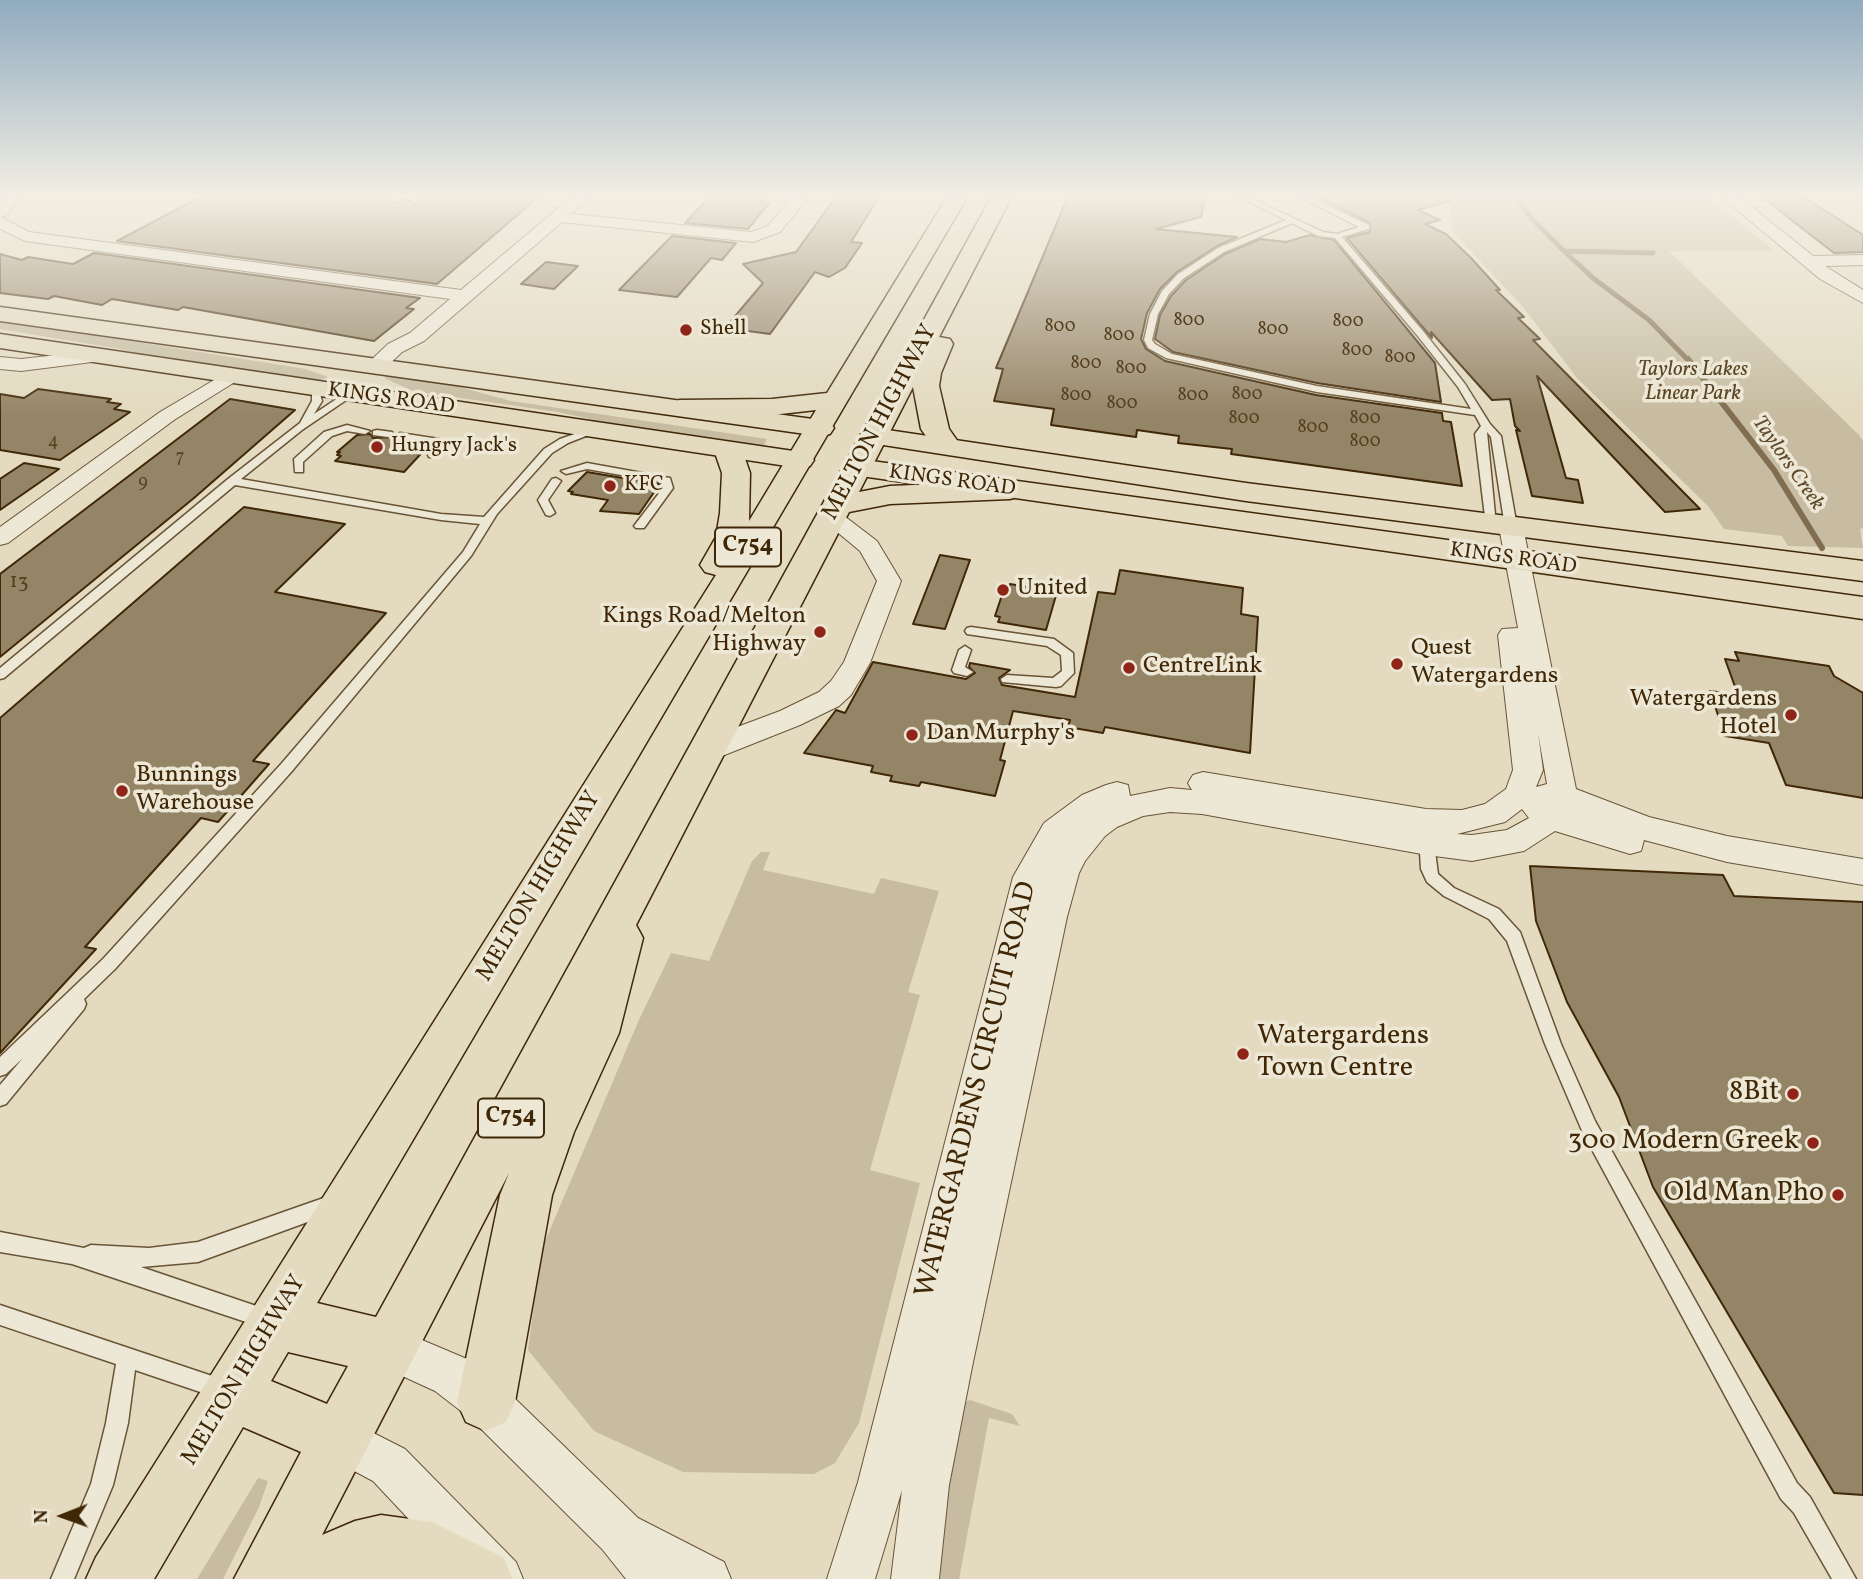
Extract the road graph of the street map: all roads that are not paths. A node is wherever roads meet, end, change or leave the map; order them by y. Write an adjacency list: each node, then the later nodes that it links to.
1 (257, 268): 9 (street)
2 (498, 268): 9 (street)
3 (915, 268): 22 (main road, MELTON HIGHWAY / C754)
4 (964, 268): 32 (main road, MELTON HIGHWAY / C754)
5 (975, 268): 33 (main road)
6 (1193, 268): 24 (lane)
7 (1364, 268): 24 (lane)
8 (1818, 268): 10 (street)
9 (465, 296): 18 (street)
10 (1863, 299)
11 (0, 314): 12 (main road, KINGS ROAD)
12 (127, 332): 18 (main road, KINGS ROAD); 21 (main road)
13 (0, 333): 17 (main road)
14 (0, 341): 15 (main road, KINGS ROAD)
15 (93, 357): 16 (street); 17 (main road, KINGS ROAD)
16 (0, 363)
17 (147, 365): 19 (main road, KINGS ROAD)
18 (381, 368): 23 (main road, KINGS ROAD); 25 (main road)
19 (223, 375): 20 (main road, KINGS ROAD); 49 (street)
20 (315, 389): 21 (main road, KINGS ROAD); 27 (lane)
21 (350, 394): 25 (main road, KINGS ROAD); 27 (lane)
22 (836, 400): 23 (main road); 28 (main road, MELTON HIGHWAY / C754)
23 (680, 408): 28 (main road, KINGS ROAD)
24 (1479, 413): 26 (lane)
25 (554, 424): 29 (main road, KINGS ROAD); 35 (lane)
26 (1486, 426): 48 (lane); 48 (lane)
27 (299, 428): 41 (lane)
28 (820, 428): 32 (main road, KINGS ROAD); 37 (main road, MELTON HIGHWAY / C754)
29 (596, 430): 34 (main road, KINGS ROAD); 35 (lane)
30 (365, 431): 39 (lane)
31 (400, 436): 36 (lane)
32 (874, 436): 33 (main road, KINGS ROAD); 38 (main road, MELTON HIGHWAY / C754)
33 (947, 446): 48 (main road, KINGS ROAD)
34 (728, 450): 37 (main road, KINGS ROAD); 54 (main road)
35 (548, 451): 46 (lane)
36 (433, 455)
37 (800, 460): 38 (main road, KINGS ROAD); 54 (main road, MELTON HIGHWAY / C754)
38 (857, 468): 43 (main road, KINGS ROAD); 44 (main road, MELTON HIGHWAY / C754)
39 (299, 470)
40 (566, 471): 47 (lane)
41 (232, 481): 46 (lane); 57 (lane)
42 (555, 481): 45 (lane)
43 (1010, 490): 44 (main road); 50 (main road, KINGS ROAD)
44 (834, 511): 59 (main road, MELTON HIGHWAY / C754); 59 (street)
45 (550, 513)
46 (488, 521): 65 (lane)
47 (640, 526)
48 (1501, 526): 50 (street); 51 (main road, KINGS ROAD)
49 (0, 538)
50 (1506, 559): 52 (main road, KINGS ROAD); 60 (street); 61 (street)
51 (1863, 570)
52 (1863, 608)
53 (971, 631): 58 (lane)
54 (696, 634): 68 (main road, MELTON HIGHWAY / C754)
55 (964, 650): 56 (lane)
56 (967, 672)
57 (0, 675)
58 (1007, 678)
59 (707, 750): 64 (main road, MELTON HIGHWAY / C754)
60 (1518, 796): 61 (street); 62 (street, WATERGARDENS CIRCUIT ROAD)
61 (1556, 806): 62 (street, WATERGARDENS CIRCUIT ROAD); 63 (street)
62 (1426, 832): 79 (street, WATERGARDENS CIRCUIT ROAD); 88 (street, WATERGARDENS CIRCUIT ROAD); 89 (lane)
63 (1863, 872)
64 (633, 889): 73 (main road, MELTON HIGHWAY / C754); 76 (main road)
65 (109, 964): 66 (lane); 67 (lane)
66 (0, 1068)
67 (0, 1098)
68 (349, 1198): 70 (lane); 72 (main road, MELTON HIGHWAY / C754)
69 (0, 1241): 70 (lane)
70 (72, 1254): 72 (lane)
71 (0, 1315): 74 (lane)
72 (275, 1321): 73 (main road); 75 (main road, MELTON HIGHWAY / C754)
73 (389, 1348): 76 (street); 77 (main road, MELTON HIGHWAY / C754)
74 (127, 1356): 75 (lane); 80 (lane)
75 (232, 1393): 77 (main road); 81 (main road, MELTON HIGHWAY / C754)
76 (486, 1402): 78 (street)
77 (340, 1439): 82 (main road, MELTON HIGHWAY / C754); 85 (street)
78 (619, 1532): 86 (street); 87 (street)
79 (846, 1575)
80 (62, 1579)
81 (118, 1579)
82 (266, 1579)
83 (312, 1579): 84 (main road)
84 (481, 1579)
85 (499, 1579)
86 (657, 1579)
87 (707, 1579)
88 (915, 1579)
89 (1845, 1579)

